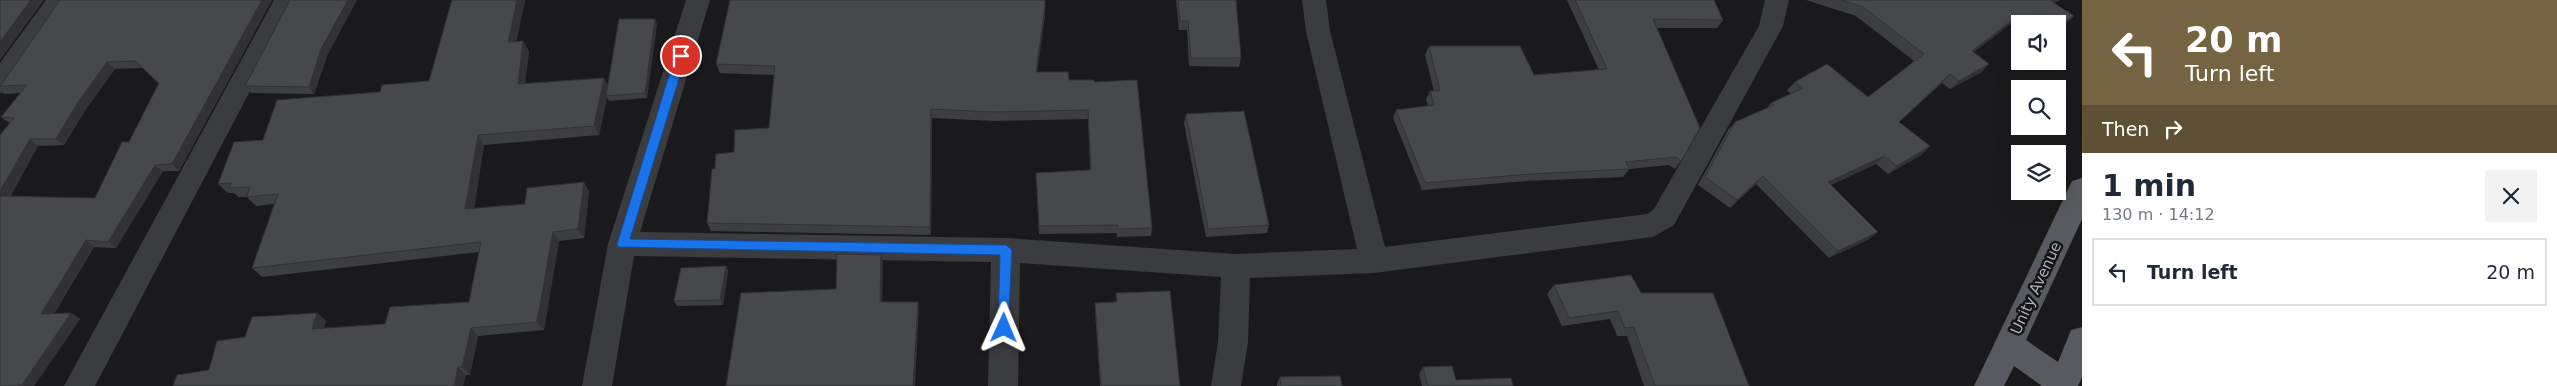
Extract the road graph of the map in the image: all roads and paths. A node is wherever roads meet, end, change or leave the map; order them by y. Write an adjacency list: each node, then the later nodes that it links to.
1 (59, 0): 6 (street)
2 (286, 0): 15 (street)
3 (698, 0): 8 (street)
4 (1314, 0): 10 (street)
5 (1777, 0): 10 (street)
6 (0, 83)
7 (2082, 189): 13 (main road, Unity Avenue)
8 (622, 244): 9 (street); 16 (street)
9 (1006, 250): 11 (street); 17 (street)
10 (1374, 261): 11 (street)
11 (1236, 266): 18 (street)
12 (2082, 340): 14 (main road)
13 (2008, 346): 14 (main road); 19 (main road, Unity Avenue)
14 (2064, 385)
15 (79, 386)
16 (597, 386)
17 (1003, 386)
18 (1226, 386)
19 (1989, 386)

